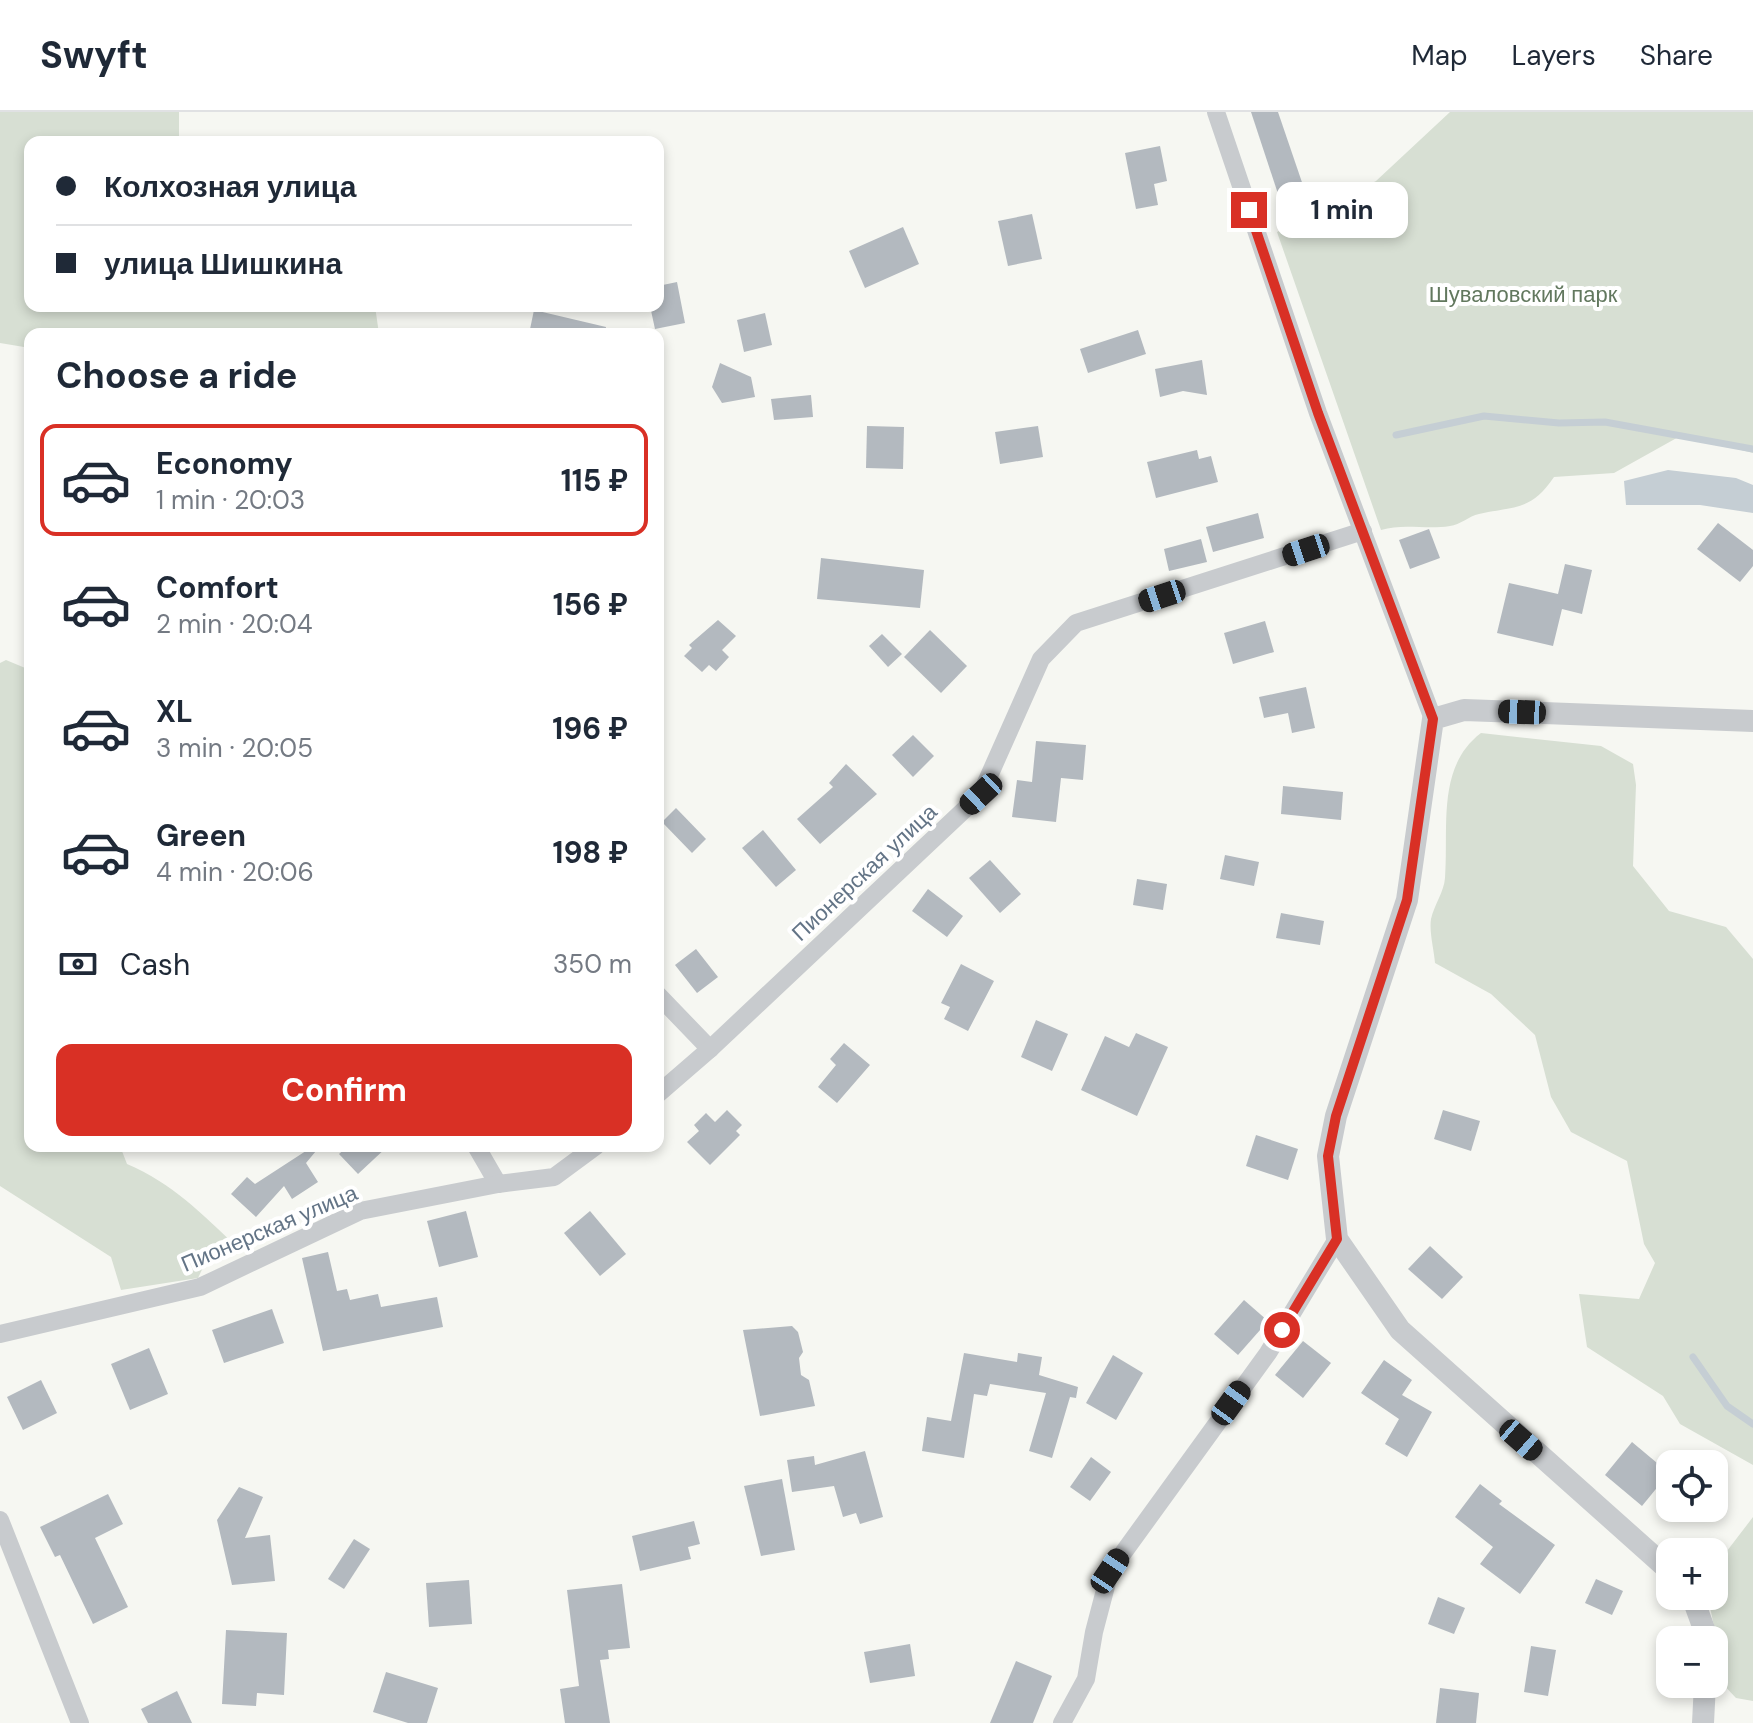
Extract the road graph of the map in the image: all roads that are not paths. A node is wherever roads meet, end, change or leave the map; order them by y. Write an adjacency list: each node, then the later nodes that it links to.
1 (1216, 112): 2 (street)
2 (1363, 531): 3 (street); 6 (street, Пионерская улица)
3 (1433, 719): 4 (street); 11 (street)
4 (1753, 721)
5 (664, 1001): 6 (street)
6 (710, 1049): 7 (street, Пионерская улица)
7 (664, 1089)
8 (479, 1152): 10 (street)
9 (588, 1152): 10 (street, Пионерская улица)
10 (498, 1184): 12 (street, Пионерская улица)
11 (1337, 1239): 14 (street); 17 (street)
12 (0, 1334)
13 (0, 1520): 16 (street)
14 (1656, 1559)
15 (1704, 1698): 18 (street)
16 (80, 1723)
17 (1062, 1723)
18 (1703, 1723)

